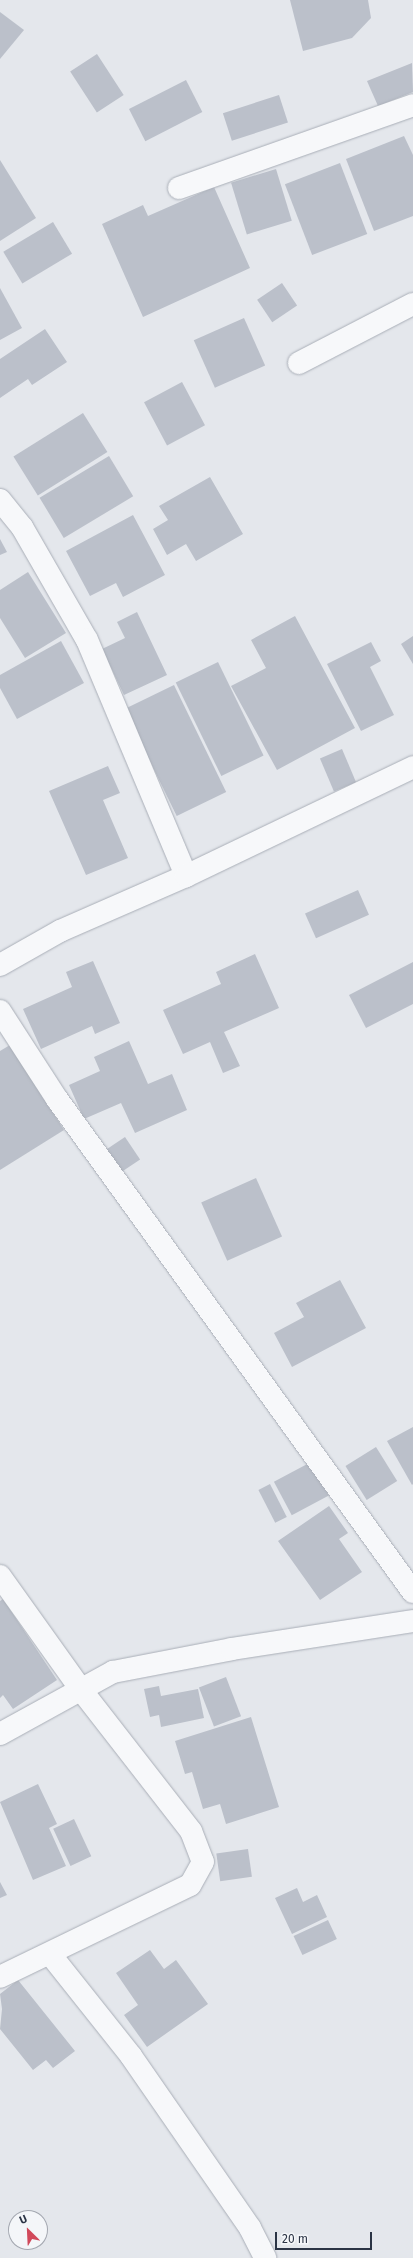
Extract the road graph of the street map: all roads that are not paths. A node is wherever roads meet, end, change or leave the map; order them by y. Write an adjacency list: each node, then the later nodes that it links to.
1 (413, 105): 2 (street)
2 (179, 188)
3 (413, 304): 4 (street)
4 (299, 363)
5 (0, 500): 7 (street)
6 (413, 767): 7 (street)
7 (186, 876): 8 (street)
8 (0, 965)
9 (0, 1011): 11 (street)
10 (0, 1576): 13 (street)
11 (413, 1592)
12 (413, 1621): 13 (street)
13 (82, 1691): 14 (street); 15 (street)
14 (0, 1734)
15 (50, 1954): 16 (street); 17 (street)
16 (0, 1977)
17 (265, 2258)

